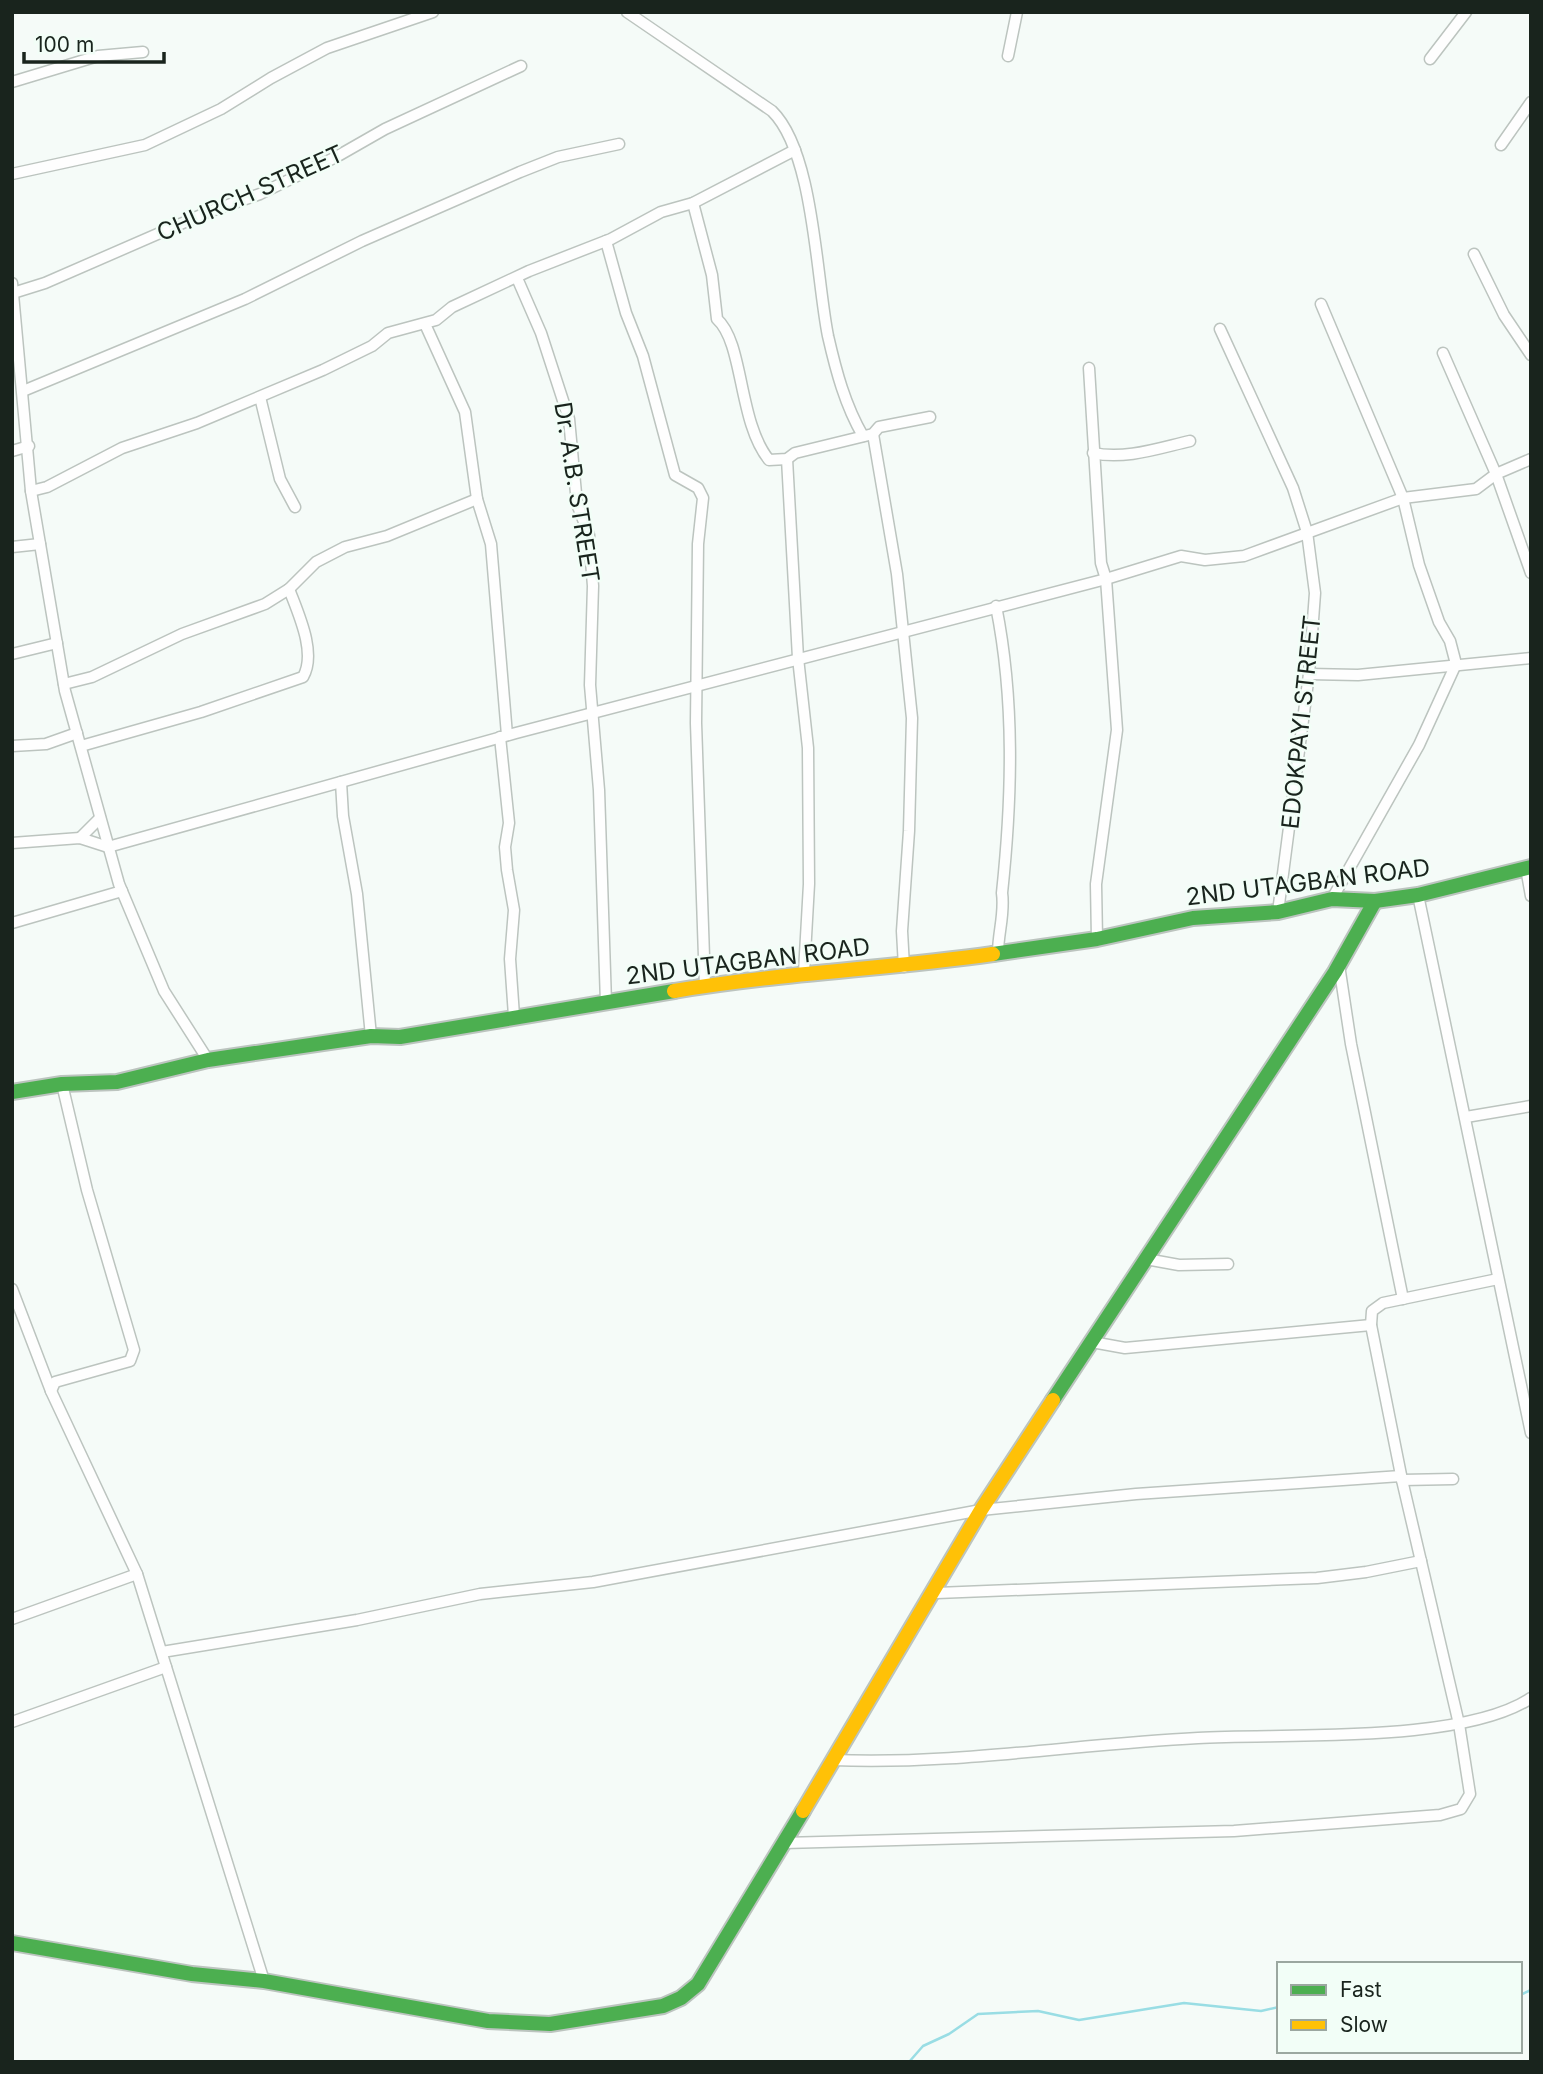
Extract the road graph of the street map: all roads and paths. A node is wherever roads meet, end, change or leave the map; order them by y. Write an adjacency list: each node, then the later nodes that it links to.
1 (433, 12): 14 (street)
2 (627, 12): 13 (street)
3 (1017, 12): 6 (street)
4 (1466, 12): 7 (street)
5 (143, 52): 9 (street)
6 (1008, 56)
7 (1430, 59)
8 (521, 66): 19 (street, CHURCH STREET)
9 (12, 82)
10 (1531, 102): 12 (street)
11 (619, 145): 27 (street)
12 (1501, 145)
13 (795, 150): 15 (street); 30 (street)
14 (12, 174)
15 (693, 203): 16 (street); 35 (street)
16 (606, 241): 18 (street); 57 (street)
17 (1474, 254): 25 (street)
18 (517, 278): 21 (street); 58 (street, Dr. A.B. STREET)
19 (13, 288): 23 (street)
20 (1321, 304): 39 (street)
21 (425, 324): 28 (street); 40 (street)
22 (1220, 329): 42 (street, EDOKPAYI STREET)
23 (15, 344): 27 (street)
24 (1443, 353): 37 (street)
25 (1531, 355)
26 (1089, 368): 34 (street)
27 (23, 391): 32 (street)
28 (260, 397): 38 (street); 41 (street)
29 (930, 416): 30 (street)
30 (868, 435): 35 (street); 49 (street)
31 (1190, 441): 34 (street)
32 (29, 446): 33 (street); 38 (street)
33 (12, 451)
34 (1093, 453): 46 (street)
35 (788, 459): 52 (street)
36 (1531, 459): 37 (street)
37 (1496, 474): 39 (street); 45 (street)
38 (31, 491): 43 (street)
39 (1403, 498): 42 (street); 54 (street)
40 (477, 499): 47 (street); 60 (street)
41 (295, 507)
42 (1307, 532): 46 (street); 55 (street, EDOKPAYI STREET)
43 (40, 544): 44 (street); 50 (street)
44 (12, 547)
45 (1531, 573)
46 (1106, 579): 48 (street); 76 (street)
47 (289, 589): 56 (street); 62 (street)
48 (996, 606): 49 (street); 77 (street)
49 (905, 630): 52 (street); 79 (street)
50 (57, 643): 51 (street); 56 (street)
51 (12, 654)
52 (798, 658): 57 (street); 80 (street)
53 (1531, 659): 54 (street)
54 (1456, 664): 55 (street); 72 (street)
55 (1309, 674): 74 (street, EDOKPAYI STREET)
56 (64, 684): 59 (street)
57 (697, 685): 58 (street); 81 (street)
58 (594, 713): 60 (street); 82 (street, Dr. A.B. STREET)
59 (77, 733): 61 (street); 62 (street)
60 (504, 736): 63 (street); 83 (street)
61 (12, 746)
62 (80, 746): 64 (street)
63 (341, 782): 67 (street); 84 (street)
64 (100, 818): 65 (street); 67 (street)
65 (80, 838): 66 (street); 67 (street)
66 (12, 843)
67 (108, 847): 69 (street)
68 (1528, 867): 70 (street, 2ND UTAGBAN ROAD); 71 (street)
69 (122, 891): 75 (street); 85 (street)
70 (1418, 895): 73 (street, 2ND UTAGBAN ROAD); 92 (street)
71 (1531, 896)
72 (1332, 899): 73 (street, 2ND UTAGBAN ROAD); 74 (street, 2ND UTAGBAN ROAD)
73 (1376, 901): 78 (street)
74 (1278, 912): 76 (street, 2ND UTAGBAN ROAD)
75 (12, 923)
76 (1097, 939): 77 (street, 2ND UTAGBAN ROAD)
77 (998, 953): 79 (street, 2ND UTAGBAN ROAD)
78 (1339, 965): 90 (street); 94 (street)
79 (904, 967): 80 (street, 2ND UTAGBAN ROAD)
80 (804, 972): 81 (street, 2ND UTAGBAN ROAD)
81 (705, 986): 82 (street, 2ND UTAGBAN ROAD)
82 (606, 1003): 83 (street, 2ND UTAGBAN ROAD)
83 (514, 1016): 84 (street, 2ND UTAGBAN ROAD)
84 (372, 1036): 85 (street, 2ND UTAGBAN ROAD)
85 (208, 1060): 86 (street, 2ND UTAGBAN ROAD)
86 (62, 1084): 87 (street, 2ND UTAGBAN ROAD); 98 (street)
87 (12, 1092)
88 (1531, 1106): 89 (street)
89 (1466, 1116)
90 (1146, 1259): 91 (street); 97 (street)
91 (1228, 1264)
92 (1498, 1279): 94 (street); 99 (street)
93 (12, 1289): 95 (street)
94 (1403, 1299): 96 (street)
95 (15, 1304): 98 (street)
96 (1371, 1325): 97 (street); 100 (street)
97 (1092, 1342): 102 (street)
98 (51, 1391): 104 (street)
99 (1531, 1433)
100 (1402, 1478): 101 (street); 102 (street); 103 (street)
101 (1453, 1479)
102 (981, 1510): 107 (street); 112 (street)
103 (1421, 1561): 105 (street); 111 (street)
104 (137, 1574): 106 (street); 107 (street)
105 (937, 1593)
106 (12, 1619)
107 (162, 1652): 108 (street)
108 (166, 1667): 110 (street); 115 (street)
109 (1531, 1698): 111 (street)
110 (12, 1722)
111 (1459, 1724): 112 (street); 113 (street)
112 (833, 1760): 113 (street)
113 (784, 1843): 115 (street)
114 (12, 1943): 115 (street)
115 (264, 1982)

